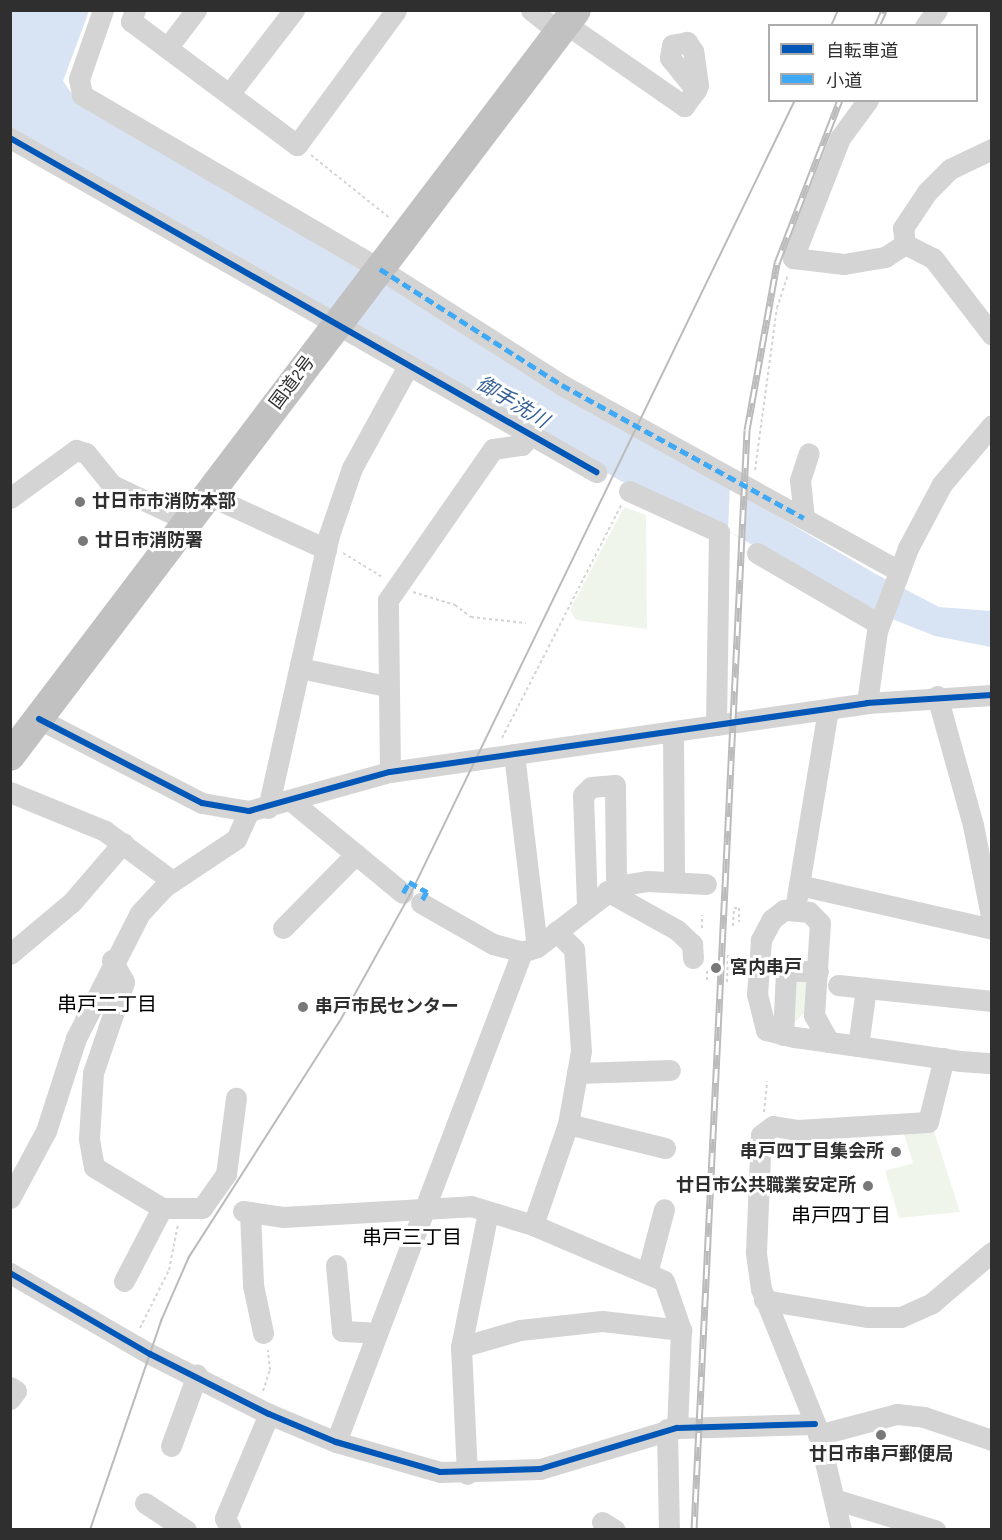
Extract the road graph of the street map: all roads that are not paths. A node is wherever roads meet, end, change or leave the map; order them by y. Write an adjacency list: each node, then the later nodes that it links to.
1 (103, 10): 17 (street)
2 (135, 10): 10 (street)
3 (196, 10): 10 (street)
4 (294, 10): 11 (street)
5 (396, 10): 11 (street)
6 (531, 10): 8 (street)
7 (937, 10): 9 (street)
8 (567, 22): 12 (street); 17 (highway, 国道2号)
9 (926, 24)
10 (167, 48): 11 (street)
11 (230, 93)
12 (690, 98)
13 (867, 102): 16 (street)
14 (10, 138): 18 (street)
15 (992, 149): 16 (street)
16 (905, 244): 19 (street)
17 (377, 272): 18 (highway, 国道2号); 28 (street)
18 (338, 323): 20 (street); 26 (highway, 国道2号)
19 (992, 335)
20 (408, 366): 22 (street); 30 (street)
21 (992, 425): 32 (street)
22 (530, 435): 24 (street); 35 (street)
23 (809, 453): 28 (street)
24 (596, 472)
25 (629, 491): 41 (street)
26 (208, 495): 29 (highway, 国道2号); 30 (street)
27 (10, 498): 29 (street)
28 (804, 518): 32 (street)
29 (188, 521): 40 (highway, 国道2号)
30 (327, 546): 34 (street)
31 (757, 553): 33 (street)
32 (898, 574): 33 (street)
33 (880, 622): 38 (street)
34 (300, 669): 35 (street); 48 (street)
35 (386, 686): 45 (street)
36 (992, 695): 37 (street)
37 (938, 696): 38 (street); 58 (street)
38 (867, 703): 39 (street)
39 (828, 710): 41 (street); 54 (street)
40 (39, 718): 44 (highway, 国道2号); 48 (street)
41 (716, 725): 42 (street)
42 (673, 732): 43 (street); 52 (street)
43 (514, 754): 45 (street); 62 (street)
44 (10, 756)
45 (390, 772): 47 (street)
46 (10, 792): 49 (street)
47 (290, 800): 48 (street); 50 (street)
48 (258, 810): 51 (street)
49 (123, 843): 51 (street); 63 (street)
50 (356, 854): 59 (street); 62 (street)
51 (172, 881): 65 (street)
52 (674, 882): 53 (street); 55 (street)
53 (706, 884)
54 (799, 885): 57 (street); 60 (street)
55 (612, 888): 56 (street); 56 (street); 64 (street)
56 (587, 905): 61 (street)
57 (795, 909): 66 (street); 71 (street)
58 (992, 921)
59 (283, 928)
60 (992, 929)
61 (556, 930): 62 (street); 77 (street)
62 (529, 949): 84 (street)
63 (10, 954)
64 (693, 958)
65 (112, 960): 81 (street); 82 (street)
66 (818, 971): 70 (street); 71 (street)
67 (838, 985): 68 (street)
68 (866, 988): 69 (street); 73 (street)
69 (992, 1001)
70 (814, 1015): 71 (street); 72 (street)
71 (789, 1036): 72 (street)
72 (829, 1042): 73 (street)
73 (858, 1046): 74 (street)
74 (944, 1058): 75 (street); 92 (street)
75 (992, 1063)
76 (670, 1070): 77 (street)
77 (577, 1073): 79 (street)
78 (236, 1098): 82 (street)
79 (568, 1124): 80 (street); 86 (street)
80 (665, 1148)
81 (10, 1198)
82 (171, 1208): 91 (street)
83 (664, 1209): 90 (street)
84 (424, 1210): 85 (street); 94 (street); 95 (street)
85 (488, 1212): 86 (street); 96 (street)
86 (533, 1225): 90 (street)
87 (992, 1252): 92 (street)
88 (336, 1265): 95 (street)
89 (10, 1273): 97 (street)
90 (647, 1273): 93 (street)
91 (124, 1281)
92 (764, 1300): 102 (street)
93 (681, 1330): 96 (street); 101 (street)
94 (262, 1333)
95 (377, 1333): 104 (street)
96 (461, 1347): 106 (street)
97 (197, 1375): 100 (street); 105 (street)
98 (10, 1387): 99 (street)
99 (10, 1399)
100 (264, 1411): 104 (street); 110 (street)
101 (672, 1428): 102 (street); 106 (street); 111 (street)
102 (817, 1429): 103 (street); 107 (street)
103 (992, 1440)
104 (336, 1442): 106 (street)
105 (171, 1446)
106 (467, 1474)
107 (834, 1499): 112 (street); 113 (street)
108 (145, 1503): 109 (street)
109 (186, 1530)
110 (231, 1530)
111 (669, 1530)
112 (841, 1530)
113 (935, 1530)

